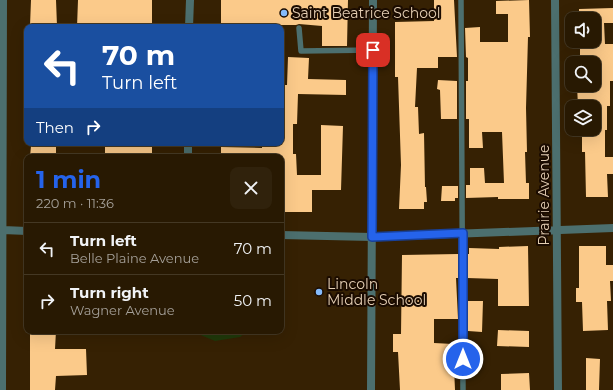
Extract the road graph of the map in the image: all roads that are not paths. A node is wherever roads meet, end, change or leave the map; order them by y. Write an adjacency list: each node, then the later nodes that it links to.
1 (3, 0): 10 (street)
2 (190, 0): 6 (street)
3 (373, 0): 8 (street)
4 (461, 0): 13 (lane)
5 (555, 0): 11 (street, Prairie Avenue)
6 (189, 24)
7 (299, 28): 8 (lane)
8 (373, 50): 15 (street)
9 (613, 228): 11 (street)
10 (3, 230): 12 (street); 16 (street)
11 (557, 230): 13 (street); 19 (street, Prairie Avenue)
12 (24, 231)
13 (463, 233): 15 (street); 18 (lane)
14 (284, 235): 15 (street)
15 (372, 237): 17 (street)
16 (2, 390)
17 (371, 390)
18 (463, 390)
19 (558, 390)

